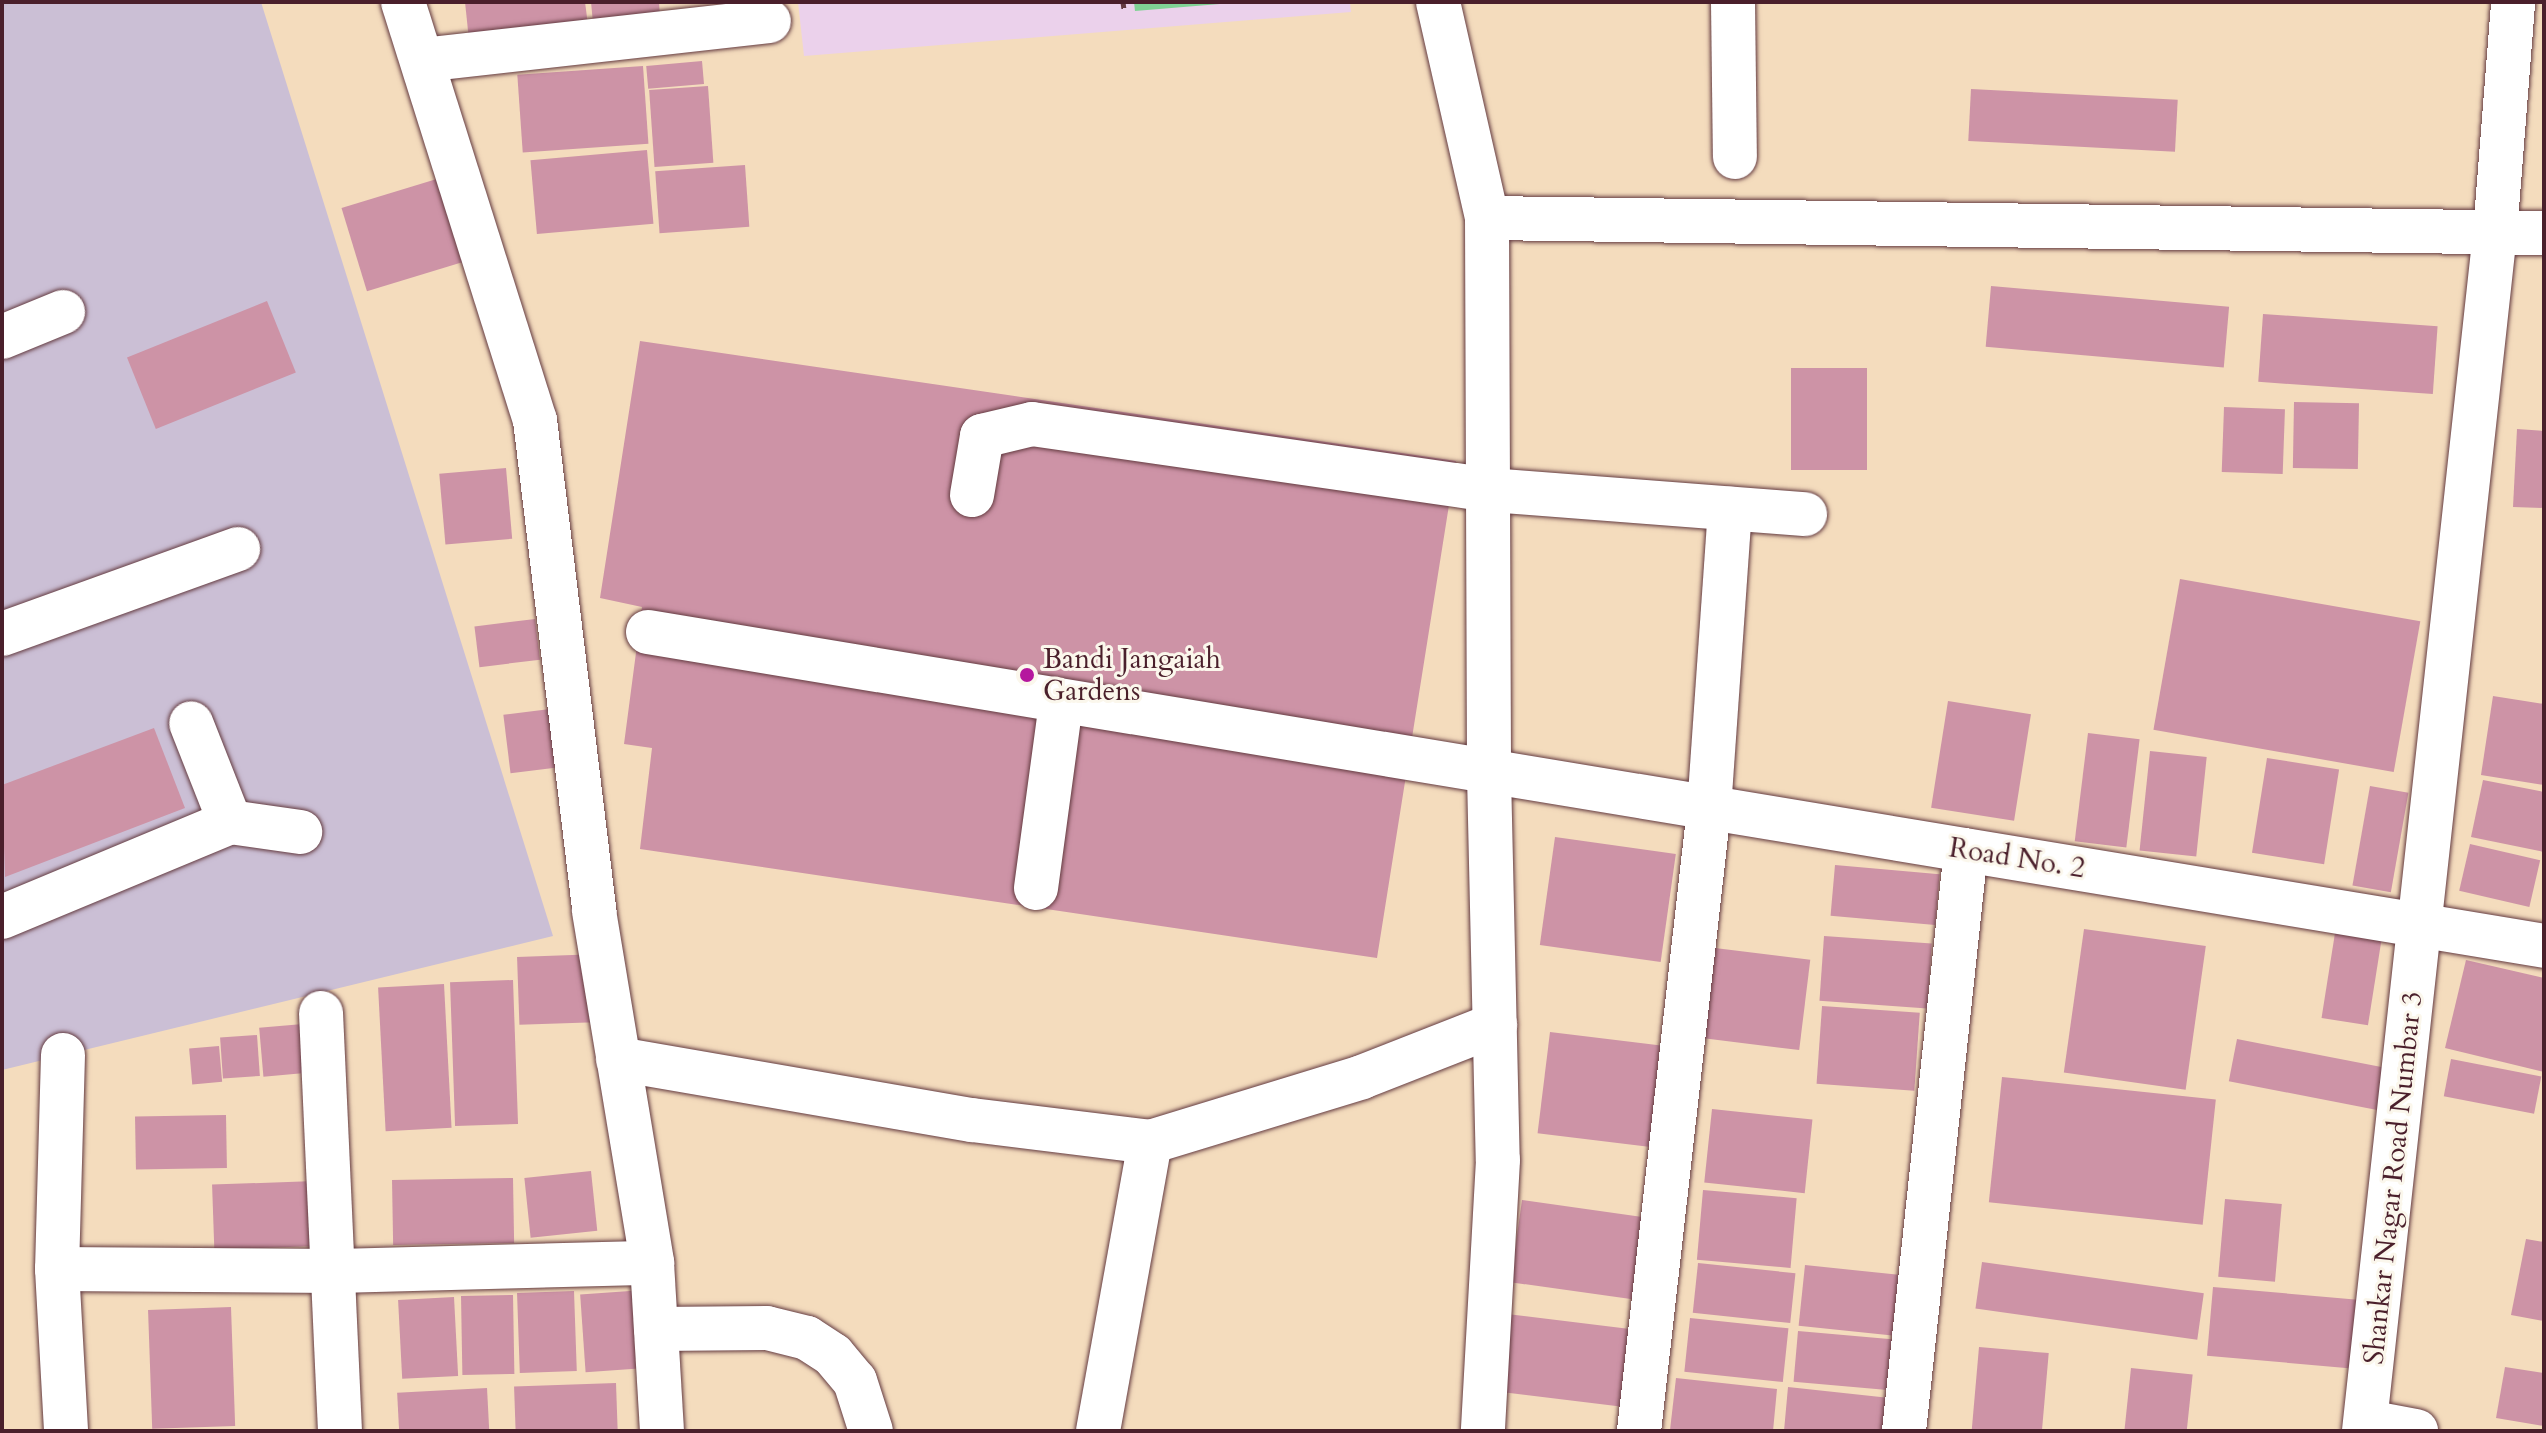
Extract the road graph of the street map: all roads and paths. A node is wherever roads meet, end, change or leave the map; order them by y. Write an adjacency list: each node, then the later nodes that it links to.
1 (403, 2): 6 (street)
2 (1438, 2): 8 (street)
3 (1733, 2): 7 (street)
4 (2513, 2): 9 (street, Shankar Nagar Road Numbar 3)
5 (769, 21): 6 (street)
6 (423, 60): 34 (street)
7 (1735, 157)
8 (1487, 218): 9 (street); 13 (street)
9 (2495, 233): 10 (street); 29 (street, Shankar Nagar Road Numbar 3)
10 (2544, 233)
11 (63, 312): 12 (street)
12 (2, 337)
13 (1491, 490): 14 (street); 15 (street); 22 (street)
14 (972, 495)
15 (1730, 509): 16 (street); 23 (street)
16 (1805, 514)
17 (238, 549): 19 (street)
18 (648, 632): 20 (street, Road No. 2)
19 (2, 634)
20 (1061, 702): 22 (street, Road No. 2); 27 (street)
21 (191, 723): 24 (street)
22 (1489, 775): 23 (street, Road No. 2); 32 (street)
23 (1709, 809): 26 (street, Road No. 2); 47 (street)
24 (230, 822): 25 (street); 28 (street)
25 (300, 832)
26 (1966, 850): 29 (street, Road No. 2); 48 (street)
27 (1036, 888)
28 (2, 917)
29 (2421, 925): 30 (street, Road No. 2); 40 (street, Shankar Nagar Road Numbar 3)
30 (2544, 946)
31 (321, 1013): 38 (street)
32 (1495, 1025): 35 (street); 46 (street)
33 (63, 1055): 37 (street)
34 (618, 1059): 35 (street); 36 (street)
35 (1150, 1142): 45 (street)
36 (652, 1263): 38 (street); 39 (street)
37 (57, 1269): 38 (street); 41 (street)
38 (337, 1271): 42 (street)
39 (656, 1329): 43 (street); 44 (street)
40 (2366, 1427): 49 (street)
41 (66, 1431)
42 (340, 1431)
43 (662, 1431)
44 (871, 1431)
45 (1098, 1431)
46 (1483, 1431)
47 (1639, 1431)
48 (1904, 1431)
49 (2416, 1431)

